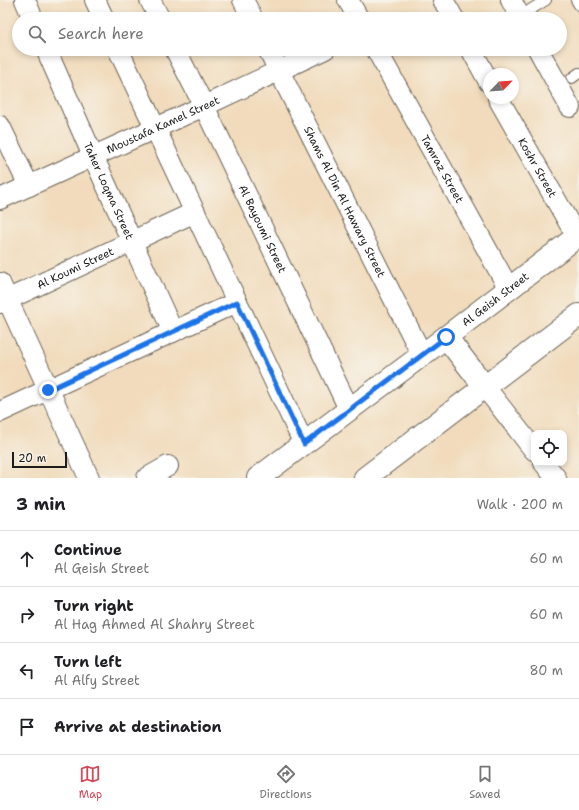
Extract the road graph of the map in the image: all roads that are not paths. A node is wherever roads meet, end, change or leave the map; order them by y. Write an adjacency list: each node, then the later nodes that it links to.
1 (25, 0): 11 (street)
2 (95, 0): 12 (street)
3 (150, 0): 13 (street)
4 (243, 0): 14 (street)
5 (348, 0): 15 (street)
6 (443, 0): 16 (street)
7 (511, 0): 17 (street)
8 (546, 0): 18 (lane)
9 (576, 0): 10 (lane)
10 (579, 5)
11 (30, 12)
12 (101, 12)
13 (156, 12)
14 (249, 12)
15 (355, 12)
16 (450, 12)
17 (523, 12)
18 (530, 12)
19 (49, 56): 34 (street, Taher Loqma Street)
20 (121, 56): 33 (street)
21 (179, 56): 30 (street, Al Bayoumi Street)
22 (272, 56): 27 (street, Shams Al Din Al Hawary Street)
23 (310, 56): 27 (street, Moustafa Kamel Street)
24 (380, 56): 40 (street, Tamraz Street)
25 (474, 56): 28 (street)
26 (542, 56): 31 (street)
27 (279, 71): 30 (street, Moustafa Kamel Street); 46 (street, Shams Al Din Al Hawary Street)
28 (483, 72)
29 (501, 104): 38 (street, Koshr Street)
30 (204, 106): 33 (street, Moustafa Kamel Street); 49 (street, Al Bayoumi Street)
31 (570, 107)
32 (0, 126): 35 (street)
33 (155, 128): 34 (street, Moustafa Kamel Street); 37 (street)
34 (93, 156): 35 (street, Moustafa Kamel Street); 39 (street, Taher Loqma Street)
35 (29, 186): 36 (street, Moustafa Kamel Street)
36 (0, 199)
37 (195, 212): 39 (street, Al Koumi Street); 42 (street)
38 (578, 236): 40 (main road, Al Geish Street)
39 (132, 242): 41 (street, Al Koumi Street); 44 (street, Taher Loqma Street)
40 (509, 289): 45 (main road, Al Geish Street)
41 (3, 295): 48 (street)
42 (237, 302): 44 (street); 51 (street)
43 (579, 315): 47 (main road)
44 (172, 332): 48 (street)
45 (446, 337): 46 (main road, Al Geish Street); 47 (main road)
46 (422, 355): 49 (main road, Al Geish Street)
47 (485, 387): 52 (street); 58 (main road)
48 (48, 390): 50 (street); 55 (street)
49 (349, 409): 51 (main road, Al Geish Street)
50 (0, 412)
51 (304, 444): 57 (main road, Al Geish Street)
52 (531, 446)
53 (168, 466): 56 (street)
54 (546, 466): 59 (street)
55 (89, 478)
56 (147, 478)
57 (258, 478)
58 (365, 478)
59 (556, 478)

